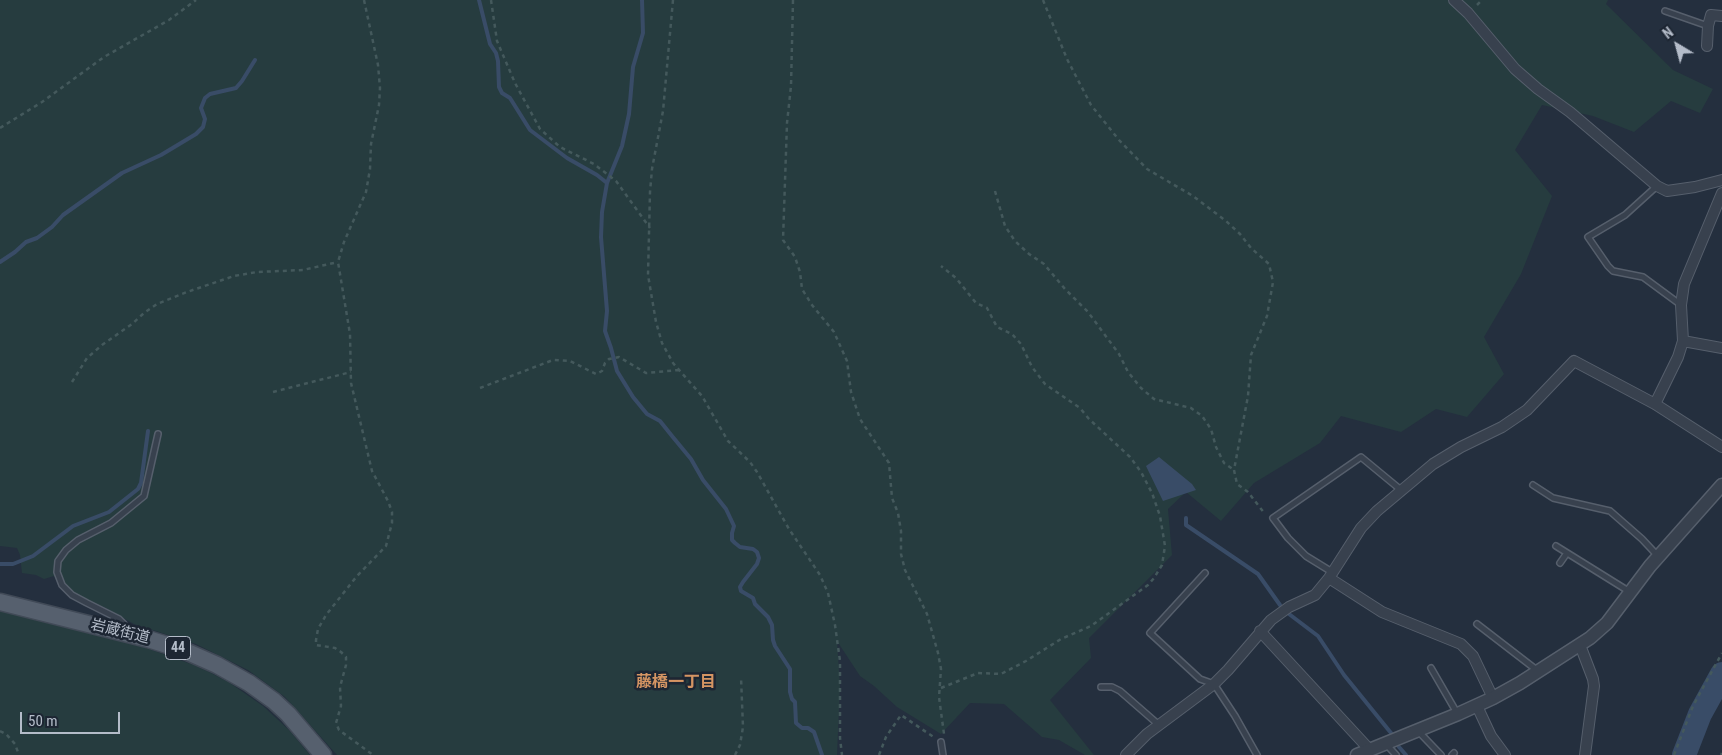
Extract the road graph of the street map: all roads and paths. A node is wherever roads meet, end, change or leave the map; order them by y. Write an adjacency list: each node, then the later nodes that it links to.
1 (196, 0): 12 (path)
2 (364, 0): 18 (path)
3 (491, 0): 17 (path)
4 (673, 0): 17 (path)
5 (793, 0): 54 (path)
6 (1043, 0): 31 (path)
7 (1454, 0): 14 (street)
8 (1665, 11): 10 (lane)
9 (1722, 16): 10 (street)
10 (1708, 26): 11 (street)
11 (1707, 46)
12 (0, 128)
13 (1722, 180): 14 (street)
14 (1657, 186): 20 (lane)
15 (995, 191): 31 (path)
16 (1722, 193): 20 (street)
17 (650, 228): 23 (path)
18 (338, 262): 24 (path); 25 (path)
19 (941, 266): 54 (path)
20 (1681, 305): 21 (street)
21 (1683, 341): 22 (street); 28 (street)
22 (1722, 348)
23 (679, 370): 26 (path); 68 (path)
24 (351, 372): 27 (path); 66 (path)
25 (72, 382)
26 (480, 388)
27 (273, 392)
28 (1654, 404): 30 (street); 34 (street)
29 (158, 434): 46 (lane)
30 (1722, 447)
31 (1234, 470): 35 (path)
32 (1533, 485): 38 (lane)
33 (1722, 485): 38 (street)
34 (1401, 490): 35 (lane); 41 (street)
35 (1273, 518): 41 (lane)
36 (1556, 546): 37 (lane)
37 (1567, 553): 39 (lane); 42 (lane)
38 (1658, 556): 42 (street)
39 (1560, 563)
40 (1205, 573): 52 (lane)
41 (1330, 575): 45 (street); 55 (street)
42 (1630, 592): 47 (street)
43 (0, 602): 46 (main road, 岩蔵街道 / 44)
44 (1476, 624): 50 (lane)
45 (1260, 631): 52 (street); 63 (street)
46 (122, 632): 65 (main road, 岩蔵街道 / 44)
47 (1580, 645): 50 (street); 77 (street)
48 (1722, 653): 78 (path)
49 (1431, 668): 57 (lane)
50 (1539, 672): 55 (street)
51 (741, 677): 67 (path)
52 (1214, 684): 58 (street); 72 (lane)
53 (1101, 687): 58 (lane)
54 (940, 688): 61 (path)
55 (1493, 698): 56 (street)
56 (1478, 706): 57 (street); 76 (street)
57 (1458, 714): 60 (street)
58 (1159, 726): 71 (street)
59 (0, 731): 64 (path)
60 (1418, 731): 62 (street); 75 (lane)
61 (941, 742): 69 (path); 70 (lane)
62 (1385, 743): 63 (street); 74 (lane)
63 (1369, 750): 73 (street)
64 (20, 755)
65 (323, 755)
66 (373, 755)
67 (735, 755)
68 (842, 755)
69 (878, 755)
70 (943, 755)
71 (1126, 755)
72 (1257, 755)
73 (1357, 755)
74 (1396, 755)
75 (1441, 755)
76 (1505, 755)
77 (1585, 755)
78 (1674, 755)

